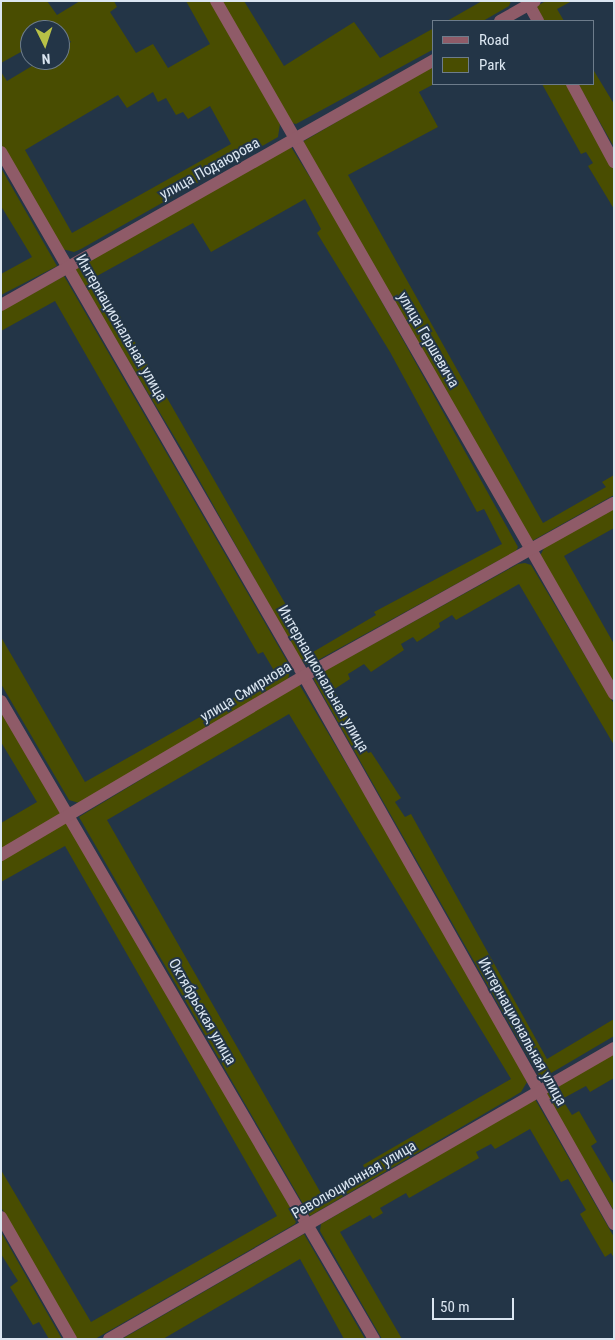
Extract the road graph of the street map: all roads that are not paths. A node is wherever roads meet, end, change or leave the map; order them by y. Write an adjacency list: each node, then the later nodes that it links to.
1 (216, 1): 7 (street, улица Гершевича)
2 (530, 2): 3 (street); 4 (street)
3 (502, 20)
4 (538, 20)
5 (432, 61): 7 (street, улица Подаюрова)
6 (573, 85): 9 (street)
7 (295, 140): 10 (street, улица Подаюрова); 13 (street, улица Гершевича)
8 (1, 152): 10 (street, Интернациональная улица)
9 (614, 162)
10 (67, 268): 11 (street, улица Подаюрова); 14 (street, Интернациональная улица)
11 (1, 305)
12 (614, 503): 13 (street, улица Смирнова)
13 (530, 550): 14 (street, улица Смирнова); 15 (street, улица Гершевича)
14 (304, 676): 17 (street, улица Смирнова); 20 (street, Интернациональная улица)
15 (614, 694)
16 (1, 701): 17 (street, Октябрьская улица)
17 (68, 816): 18 (street, улица Смирнова); 23 (street, Октябрьская улица)
18 (1, 855)
19 (614, 1048): 20 (street, Революционная улица)
20 (537, 1093): 22 (street, Интернациональная улица); 23 (street, Революционная улица)
21 (1, 1217): 24 (street)
22 (614, 1224)
23 (308, 1225): 25 (street, Революционная улица); 26 (street, Октябрьская улица)
24 (70, 1339)
25 (109, 1339)
26 (374, 1339)

